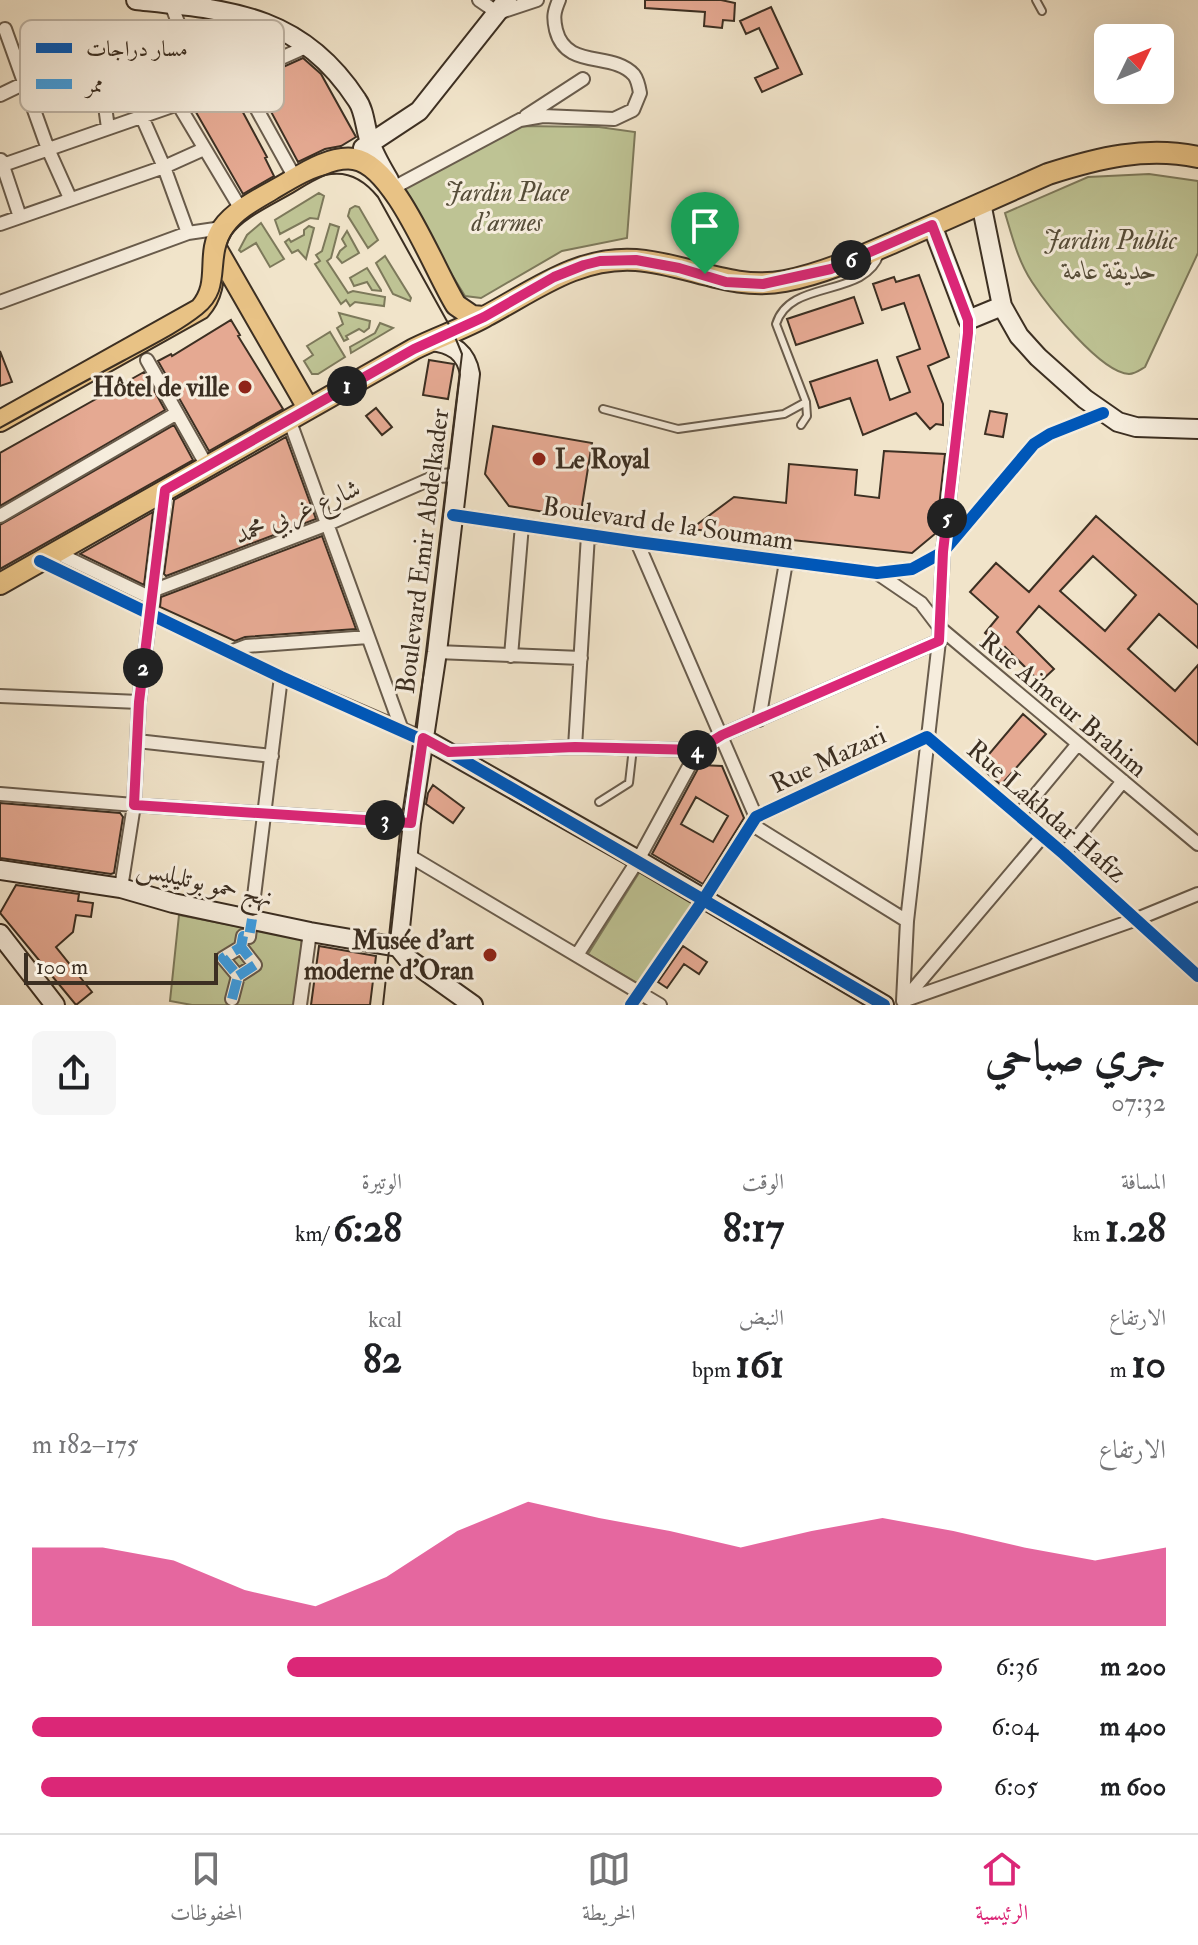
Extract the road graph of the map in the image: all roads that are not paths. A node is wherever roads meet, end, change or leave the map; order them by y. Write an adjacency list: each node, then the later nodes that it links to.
1 (136, 0): 6 (main road)
2 (479, 0): 7 (street)
3 (537, 0): 7 (street)
4 (559, 0): 25 (street)
5 (1036, 0): 8 (lane)
6 (171, 4): 9 (street); 10 (main road)
7 (502, 7): 27 (main road)
8 (1042, 11)
9 (177, 20)
10 (260, 20)
11 (5, 29): 15 (street)
12 (284, 30): 13 (main road)
13 (308, 46): 14 (street); 27 (main road)
14 (284, 57)
15 (20, 69)
16 (583, 79): 25 (street)
17 (20, 87): 18 (street)
18 (0, 95)
19 (35, 112): 28 (street)
20 (106, 112): 26 (street)
21 (156, 112): 24 (street)
22 (183, 112): 29 (street)
23 (258, 112): 34 (street)
24 (142, 117): 26 (street); 33 (street)
25 (520, 120): 35 (street)
26 (108, 128): 28 (street)
27 (370, 145): 31 (main road); 35 (main road)
28 (48, 149): 32 (street); 36 (street)
29 (204, 149): 33 (street); 38 (street)
30 (1198, 157): 37 (main road)
31 (336, 159): 34 (main road); 35 (main road)
32 (1, 161): 39 (street)
33 (164, 167): 36 (street); 42 (street)
34 (295, 178): 38 (main road)
35 (393, 188): 47 (main road)
36 (70, 198): 39 (street)
37 (981, 203): 41 (main road); 46 (main road)
38 (242, 211): 43 (main road)
39 (20, 217): 40 (street)
40 (0, 224)
41 (932, 225): 44 (main road); 48 (main road)
42 (188, 233): 43 (street); 45 (street)
43 (218, 237): 52 (main road); 57 (main road)
44 (882, 247): 47 (main road); 51 (lane)
45 (0, 302)
46 (1002, 306): 48 (main road); 55 (main road)
47 (484, 317): 49 (main road)
48 (968, 320): 69 (street)
49 (431, 341): 52 (main road); 61 (main road, Boulevard Emir Abdelkader)
50 (147, 360): 54 (street)
51 (806, 402): 53 (lane); 58 (lane)
52 (308, 408): 56 (main road)
53 (603, 409)
54 (177, 413): 60 (street); 64 (street)
55 (1103, 413): 59 (main road); 69 (street)
56 (289, 419): 60 (main road); 65 (street)
57 (0, 421)
58 (801, 425)
59 (1198, 429)
60 (207, 466): 62 (main road)
61 (458, 475): 63 (main road, Boulevard Emir Abdelkader); 65 (street, شارع غربي محمد)
62 (165, 490): 70 (main road); 74 (street)
63 (453, 515): 66 (street, Boulevard de la Soumam); 79 (main road, Boulevard Emir Abdelkader)
64 (0, 516)
65 (328, 524): 74 (street, شارع غربي محمد); 77 (street)
66 (522, 525): 67 (street, Boulevard de la Soumam); 80 (street)
67 (588, 535): 68 (street, Boulevard de la Soumam); 81 (street)
68 (637, 542): 71 (street, Boulevard de la Soumam); 87 (street)
69 (943, 552): 72 (street); 76 (street)
70 (48, 556): 73 (main road); 74 (street); 75 (street)
71 (786, 562): 72 (street, Boulevard de la Soumam); 85 (street)
72 (877, 573): 76 (street, Rue Aimeur Brahim)
73 (0, 584)
74 (151, 595): 75 (street)
75 (149, 613): 78 (street); 84 (street)
76 (939, 635): 85 (street); 88 (street); 91 (street, Rue Aimeur Brahim)
77 (368, 637): 78 (street); 86 (street)
78 (230, 652): 82 (street)
79 (437, 652): 80 (street); 89 (main road, Boulevard Emir Abdelkader)
80 (511, 656): 81 (street)
81 (581, 658): 92 (street)
82 (281, 677): 86 (street); 96 (street)
83 (0, 696): 84 (street)
84 (139, 702): 90 (street)
85 (759, 720): 87 (street)
86 (402, 730): 89 (street)
87 (722, 735): 94 (street); 103 (street)
88 (927, 737): 102 (street, Rue Lakhdar Hafiz); 103 (street, Rue Mazari); 116 (street)
89 (423, 738): 95 (main road); 104 (main road, Boulevard Emir Abdelkader)
90 (137, 741): 96 (street); 100 (street)
91 (1077, 745): 97 (street, Rue Aimeur Brahim); 102 (street)
92 (575, 747): 93 (street); 95 (street)
93 (633, 748): 94 (street); 99 (lane)
94 (698, 750): 109 (street)
95 (449, 752): 109 (main road)
96 (272, 756): 101 (street)
97 (1123, 781): 106 (street, Rue Aimeur Brahim); 107 (street)
98 (0, 794): 100 (street)
99 (599, 802)
100 (134, 805): 101 (street); 111 (street)
101 (266, 814): 104 (street); 114 (street)
102 (1019, 815): 105 (street, Rue Lakhdar Hafiz)
103 (753, 821): 113 (street); 116 (street)
104 (411, 823): 108 (main road, Boulevard Emir Abdelkader)
105 (1042, 837): 107 (street, Rue Lakhdar Hafiz); 126 (street)
106 (1198, 844)
107 (1064, 854): 115 (street, Rue Lakhdar Hafiz)
108 (408, 855): 120 (main road, Boulevard Emir Abdelkader); 121 (street)
109 (638, 860): 113 (main road); 121 (street)
110 (0, 870): 111 (main road, نهج حمو بوتليليس)
111 (121, 888): 114 (main road, نهج حمو بوتليليس)
112 (1198, 894): 115 (street)
113 (704, 899): 124 (street); 132 (main road)
114 (252, 919): 117 (main road, نهج حمو بوتليليس); 119 (street)
115 (1137, 919): 123 (street, Rue Lakhdar Hafiz); 126 (street)
116 (907, 921): 126 (street)
117 (310, 932): 120 (main road, نهج حمو بوتليليس); 128 (street)
118 (0, 934): 127 (main road)
119 (241, 947): 122 (street); 122 (street)
120 (398, 947): 129 (main road)
121 (577, 955): 124 (street)
122 (238, 976): 125 (street)
123 (1198, 976)
124 (640, 993): 130 (street); 131 (street)
125 (232, 999)
126 (901, 1003)
127 (55, 1005)
128 (300, 1005)
129 (473, 1005)
130 (631, 1005)
131 (660, 1005)
132 (884, 1005)

